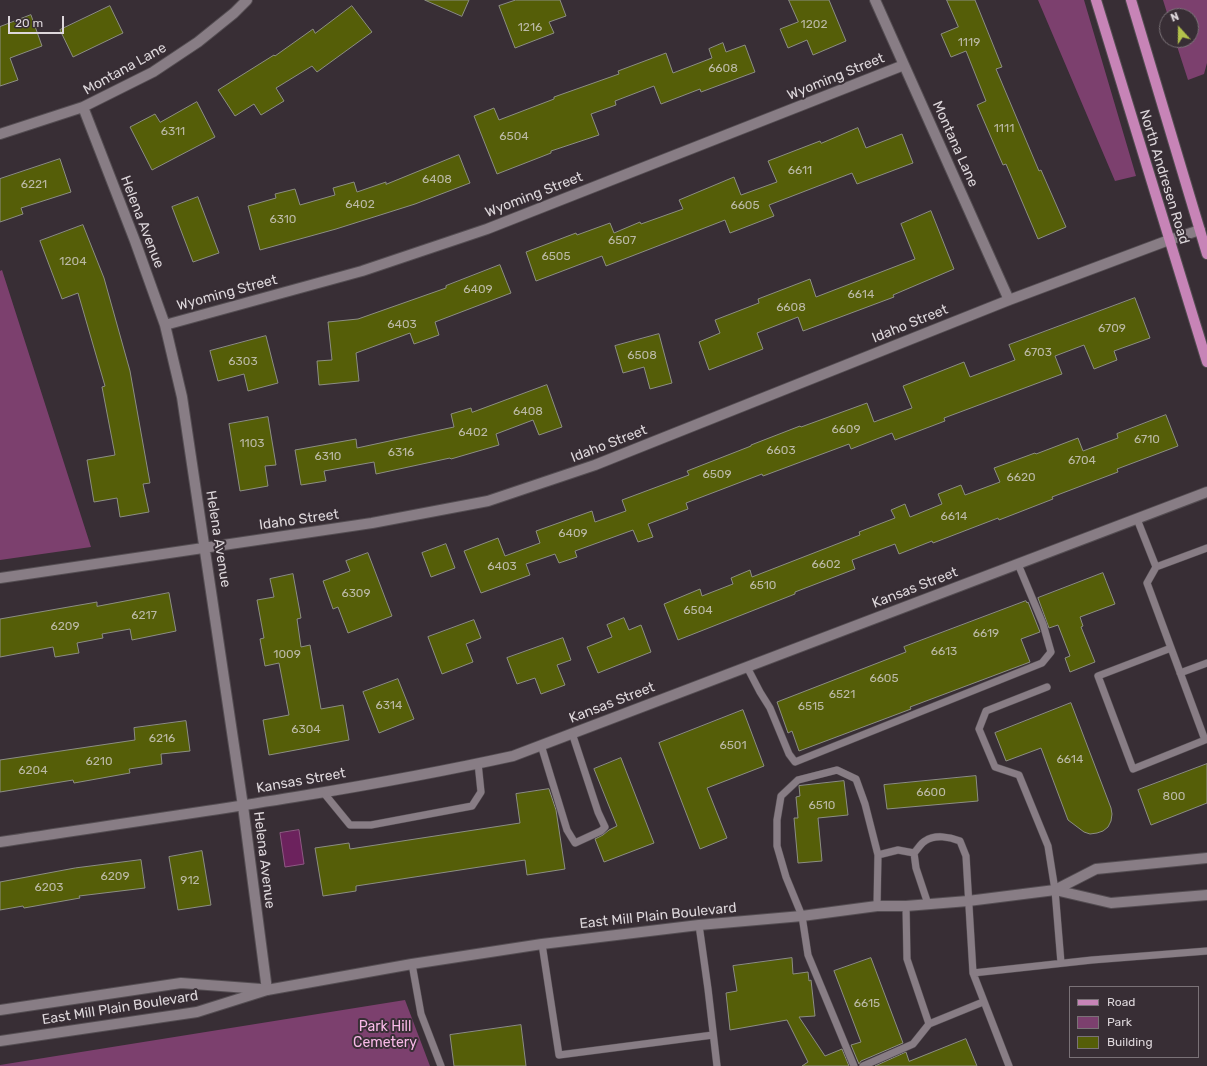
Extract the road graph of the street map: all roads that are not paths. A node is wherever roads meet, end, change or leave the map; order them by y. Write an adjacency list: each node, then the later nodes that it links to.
1 (247, 0): 6 (street, Montana Lane)
2 (875, 0): 5 (street, Montana Lane)
3 (1096, 0): 9 (main road, North Andresen Road)
4 (1131, 0): 8 (main road, North Andresen Road)
5 (904, 65): 11 (street, Montana Lane); 12 (street, Wyoming Street)
6 (83, 107): 7 (street, Montana Lane); 12 (street, Helena Avenue)
7 (0, 134)
8 (1200, 230): 9 (street, Idaho Street); 10 (main road, North Andresen Road)
9 (1169, 240): 11 (street, Idaho Street); 13 (main road, North Andresen Road)
10 (1207, 254)
11 (1009, 300): 16 (street, Idaho Street)
12 (165, 325): 16 (street, Helena Avenue)
13 (1207, 362)
14 (1207, 492): 15 (street, Kansas Street)
15 (1137, 519): 18 (street, Kansas Street); 19 (lane)
16 (205, 547): 20 (street, Idaho Street); 30 (street, Helena Avenue)
17 (1207, 548): 19 (lane)
18 (1018, 564): 23 (street, Kansas Street); 23 (lane)
19 (1156, 567): 21 (lane)
20 (0, 578)
21 (1170, 648): 24 (lane); 24 (lane)
22 (1207, 663): 24 (lane)
23 (747, 666): 26 (street, Kansas Street)
24 (1180, 673)
25 (1047, 687): 35 (lane)
26 (572, 733): 27 (street, Kansas Street); 27 (lane)
27 (541, 745): 28 (street, Kansas Street)
28 (478, 763): 29 (street, Kansas Street); 29 (lane)
29 (323, 792): 30 (street, Kansas Street)
30 (243, 806): 31 (street, Kansas Street); 48 (street, Helena Avenue)
31 (0, 842)
32 (914, 853): 33 (lane); 37 (lane); 38 (lane)
33 (878, 855): 39 (lane); 41 (lane)
34 (1207, 858): 35 (street, East Mill Plain Boulevard)
35 (1055, 890): 36 (street, East Mill Plain Boulevard); 37 (street, East Mill Plain Boulevard); 45 (lane)
36 (1207, 895)
37 (968, 901): 38 (street, East Mill Plain Boulevard); 47 (lane)
38 (928, 904): 40 (street, East Mill Plain Boulevard)
39 (877, 906): 40 (street, East Mill Plain Boulevard); 41 (street, East Mill Plain Boulevard)
40 (906, 906): 51 (lane)
41 (802, 916): 42 (street, East Mill Plain Boulevard); 56 (lane)
42 (699, 924): 43 (street, East Mill Plain Boulevard); 52 (lane)
43 (542, 944): 46 (street, East Mill Plain Boulevard); 52 (lane)
44 (1207, 951): 45 (lane)
45 (1061, 963): 47 (lane)
46 (412, 964): 48 (street, East Mill Plain Boulevard); 54 (lane)
47 (973, 973): 49 (lane)
48 (267, 990): 50 (street, East Mill Plain Boulevard); 53 (street, East Mill Plain Boulevard)
49 (983, 1002): 51 (lane); 58 (lane)
50 (0, 1010)
51 (929, 1024): 57 (lane)
52 (713, 1035): 55 (lane)
53 (0, 1041)
54 (441, 1066)
55 (717, 1066)
56 (854, 1066)
57 (863, 1066)
58 (1009, 1066)

